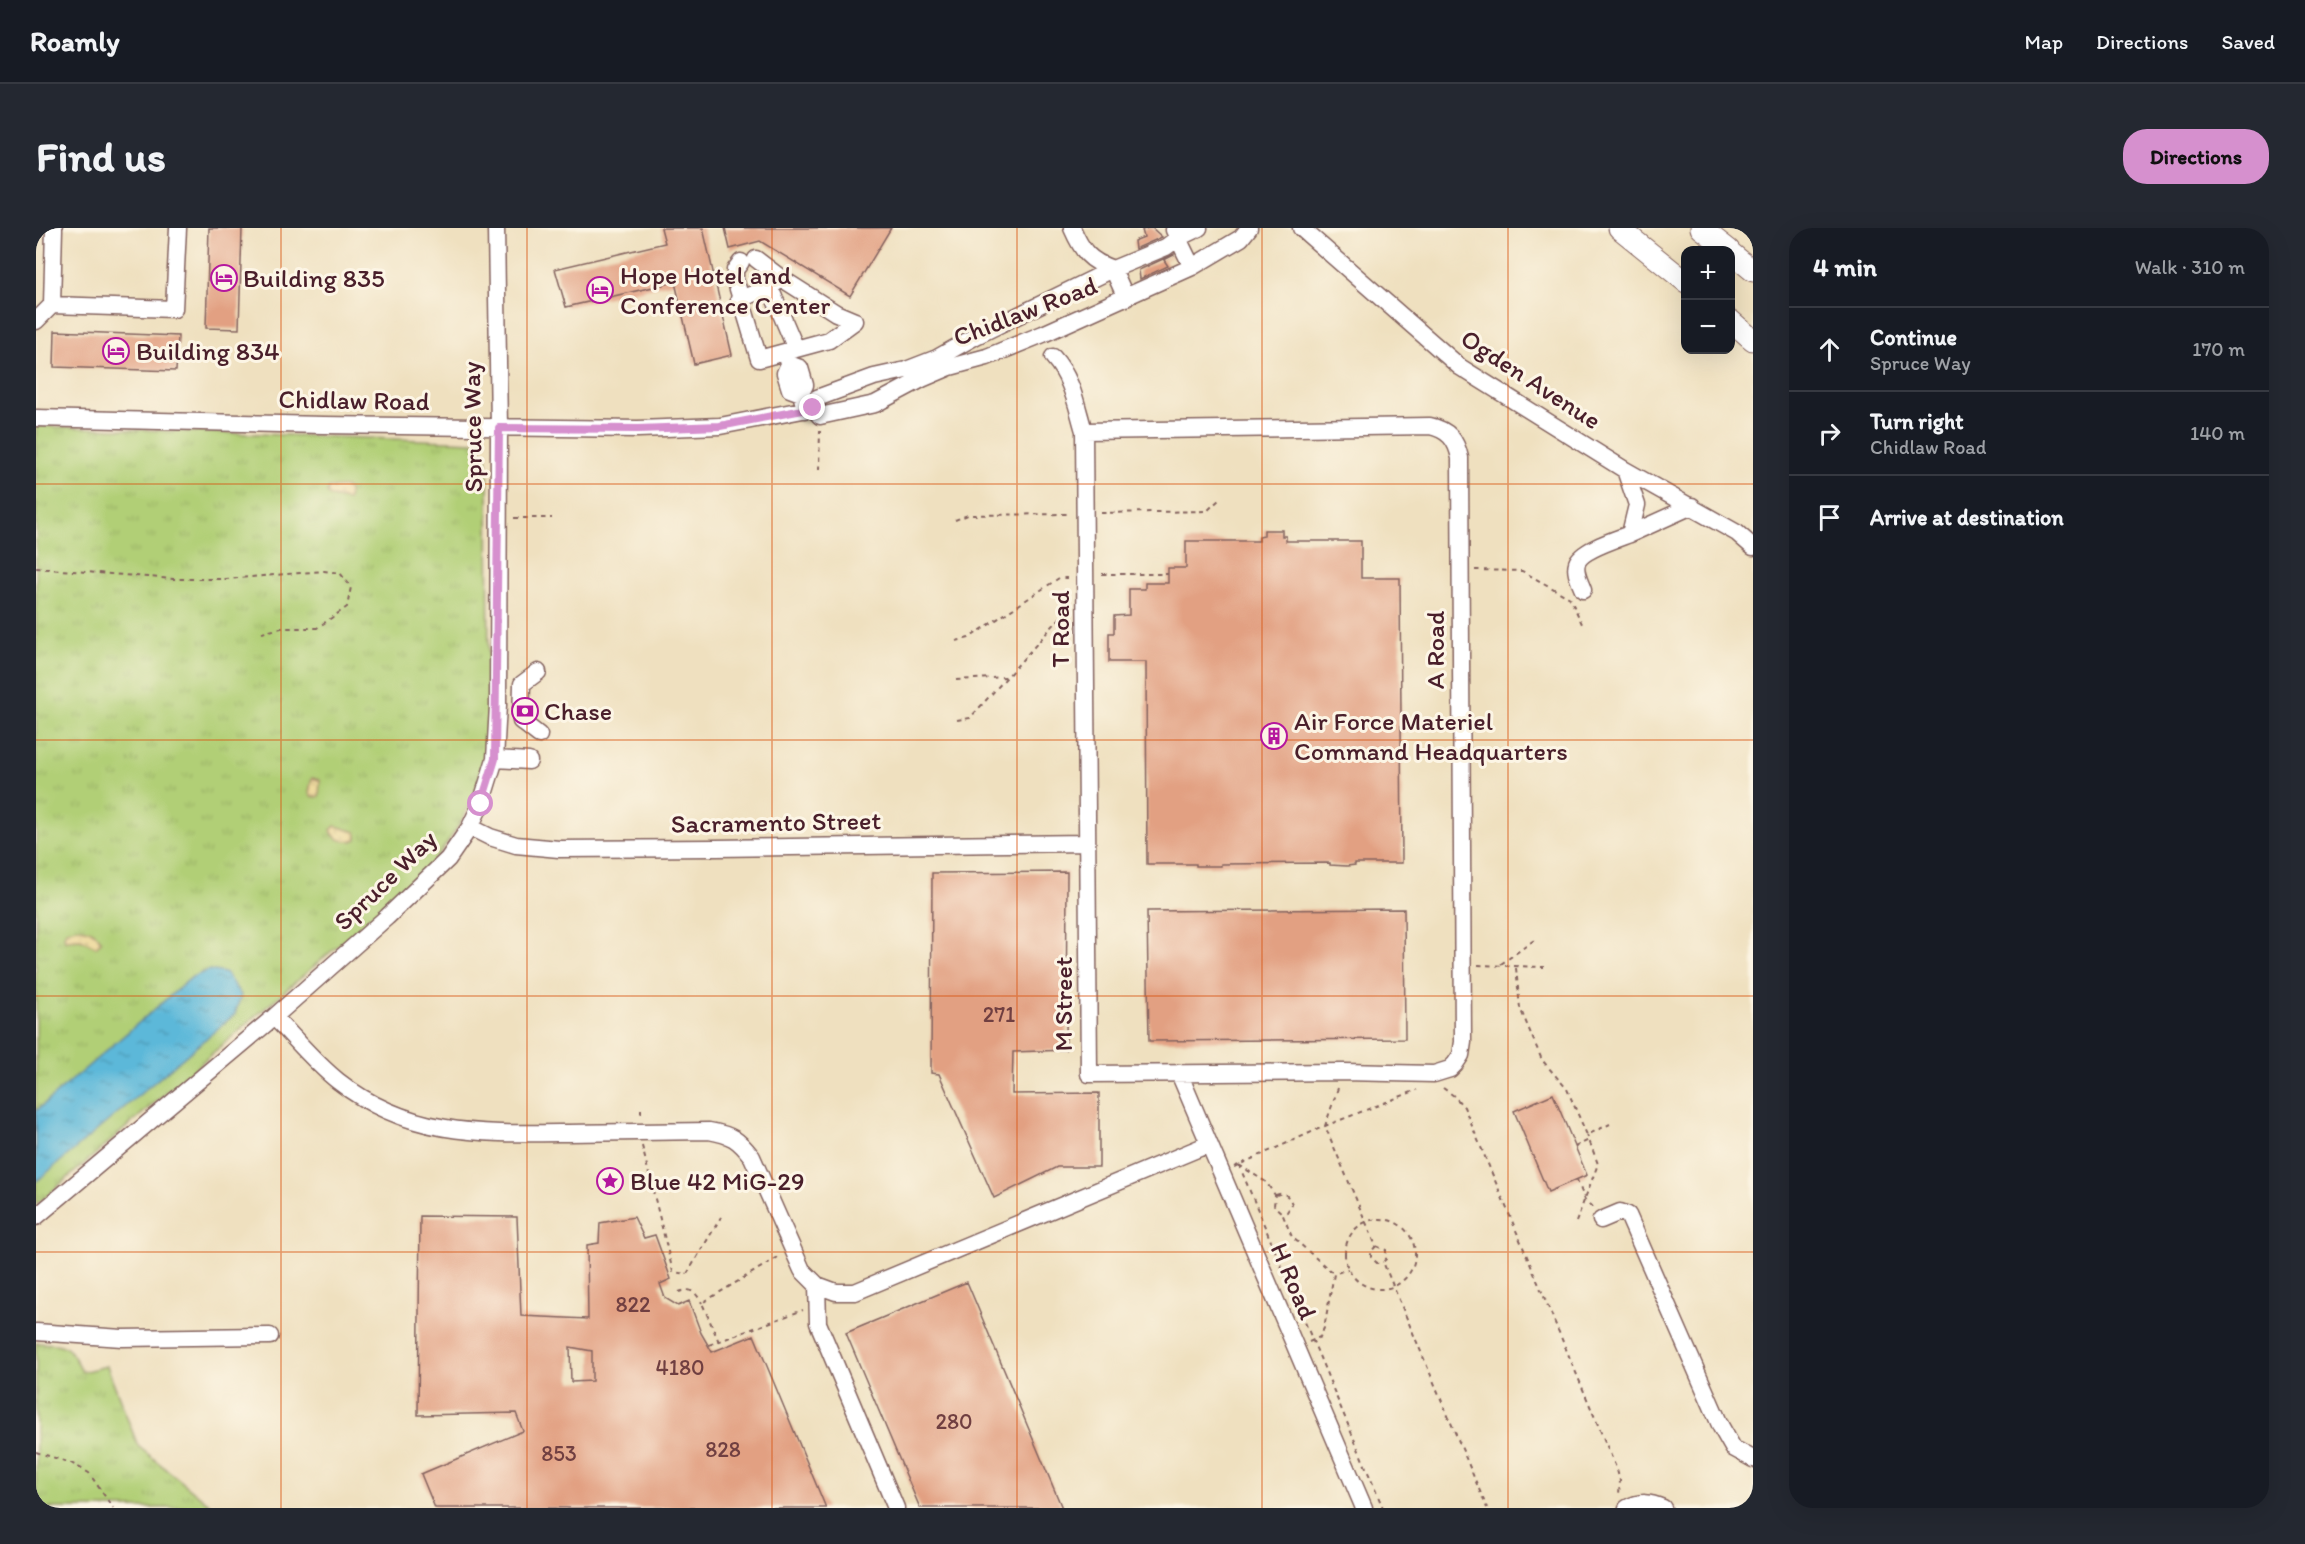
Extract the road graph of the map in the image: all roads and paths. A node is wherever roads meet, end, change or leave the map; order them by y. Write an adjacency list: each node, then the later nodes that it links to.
1 (54, 228): 20 (street)
2 (178, 228): 20 (street)
3 (496, 228): 30 (street, Spruce Way)
4 (1072, 228): 14 (street)
5 (1198, 228): 10 (street)
6 (1249, 228): 13 (street, Chidlaw Road)
7 (1301, 228): 31 (street, Ogden Avenue)
8 (1618, 228): 16 (main road)
9 (1701, 228): 11 (main road)
10 (1176, 233): 13 (street); 14 (street, Chidlaw Road)
11 (1724, 246)
12 (1735, 255): 15 (main road)
13 (1192, 267): 18 (street, Chidlaw Road)
14 (1113, 269): 18 (street); 21 (street, Chidlaw Road)
15 (1753, 271)
16 (1681, 278)
17 (776, 283): 19 (street); 19 (street); 26 (street); 26 (street)
18 (1126, 298): 24 (street, Chidlaw Road)
19 (739, 299): 26 (street)
20 (52, 305): 22 (street)
21 (1031, 309): 24 (street); 27 (street, Chidlaw Road)
22 (36, 321)
23 (1735, 324): 25 (main road)
24 (1043, 334): 27 (street, Chidlaw Road); 29 (street)
25 (1753, 340)
26 (790, 355): 27 (street)
27 (806, 404): 30 (street, Chidlaw Road)
28 (36, 418): 30 (street, Chidlaw Road)
29 (1082, 423): 38 (street, A Road); 40 (street, T Road)
30 (499, 428): 33 (street, Spruce Way)
31 (1625, 470): 32 (street, Ogden Avenue); 35 (street)
32 (1692, 506): 35 (street); 36 (street, Ogden Avenue)
33 (499, 518): 34 (path); 51 (street, Spruce Way)
34 (552, 518)
35 (1630, 534): 41 (street)
36 (1753, 547)
37 (36, 568): 44 (path)
38 (1460, 571): 43 (path); 57 (street, A Road)
39 (1168, 574): 40 (path)
40 (1085, 576): 42 (street, T Road); 45 (path)
41 (1583, 590)
42 (1086, 618): 47 (path); 54 (street, T Road)
43 (1583, 626)
44 (262, 633)
45 (956, 641)
46 (538, 672): 50 (street)
47 (1007, 676): 48 (path); 49 (path)
48 (956, 680)
49 (957, 720)
50 (539, 735)
51 (495, 759): 52 (street); 53 (street, Spruce Way)
52 (529, 761)
53 (470, 827): 54 (street, Sacramento Street); 60 (street, Spruce Way)
54 (1087, 843): 62 (street, M Street)
55 (1537, 938): 56 (path)
56 (1500, 965): 57 (path); 59 (path)
57 (1462, 966): 61 (street, A Road)
58 (1544, 967): 59 (path)
59 (1516, 968): 69 (path)
60 (274, 1017): 68 (street); 80 (street, Spruce Way)
61 (1344, 1072): 62 (street, A Road); 67 (path)
62 (1179, 1073): 71 (street, H Road)
63 (1434, 1086): 102 (path)
64 (1424, 1087): 67 (path)
65 (640, 1109): 68 (path)
66 (1610, 1124): 69 (path)
67 (1325, 1126): 73 (path); 82 (path)
68 (641, 1132): 81 (path); 85 (street)
69 (1587, 1135): 70 (path)
70 (1589, 1140): 72 (path); 77 (path)
71 (1209, 1144): 74 (street, H Road); 89 (street)
72 (1575, 1147)
73 (1239, 1165): 74 (path); 76 (path); 96 (path)
74 (1220, 1172): 99 (street, H Road)
75 (1577, 1180): 77 (path)
76 (1275, 1195): 78 (path); 78 (path)
77 (1585, 1200): 79 (path); 83 (path)
78 (1282, 1213): 88 (path)
79 (1599, 1216): 101 (street)
80 (36, 1217)
81 (721, 1217)
82 (1365, 1222): 84 (path); 87 (path); 90 (path)
83 (1576, 1222)
84 (1376, 1246): 86 (path); 86 (path)
85 (792, 1248): 89 (street); 92 (path)
86 (1383, 1262): 90 (path)
87 (1348, 1269): 88 (path); 90 (path)
88 (1334, 1274): 96 (path)
89 (817, 1286): 93 (street)
90 (1394, 1287): 107 (path)
91 (679, 1292): 92 (path)
92 (702, 1304): 97 (path)
93 (817, 1305): 97 (path); 104 (street)
94 (36, 1332): 95 (street)
95 (270, 1336)
96 (1314, 1340): 99 (path); 106 (path)
97 (719, 1342): 98 (path)
98 (709, 1345)
99 (1296, 1348): 105 (street, H Road)
100 (36, 1452): 103 (path)
101 (1753, 1459)
102 (1622, 1504): 108 (street)
103 (113, 1508)
104 (896, 1508)
105 (1364, 1508)
106 (1383, 1508)
107 (1487, 1508)
108 (1663, 1508)

